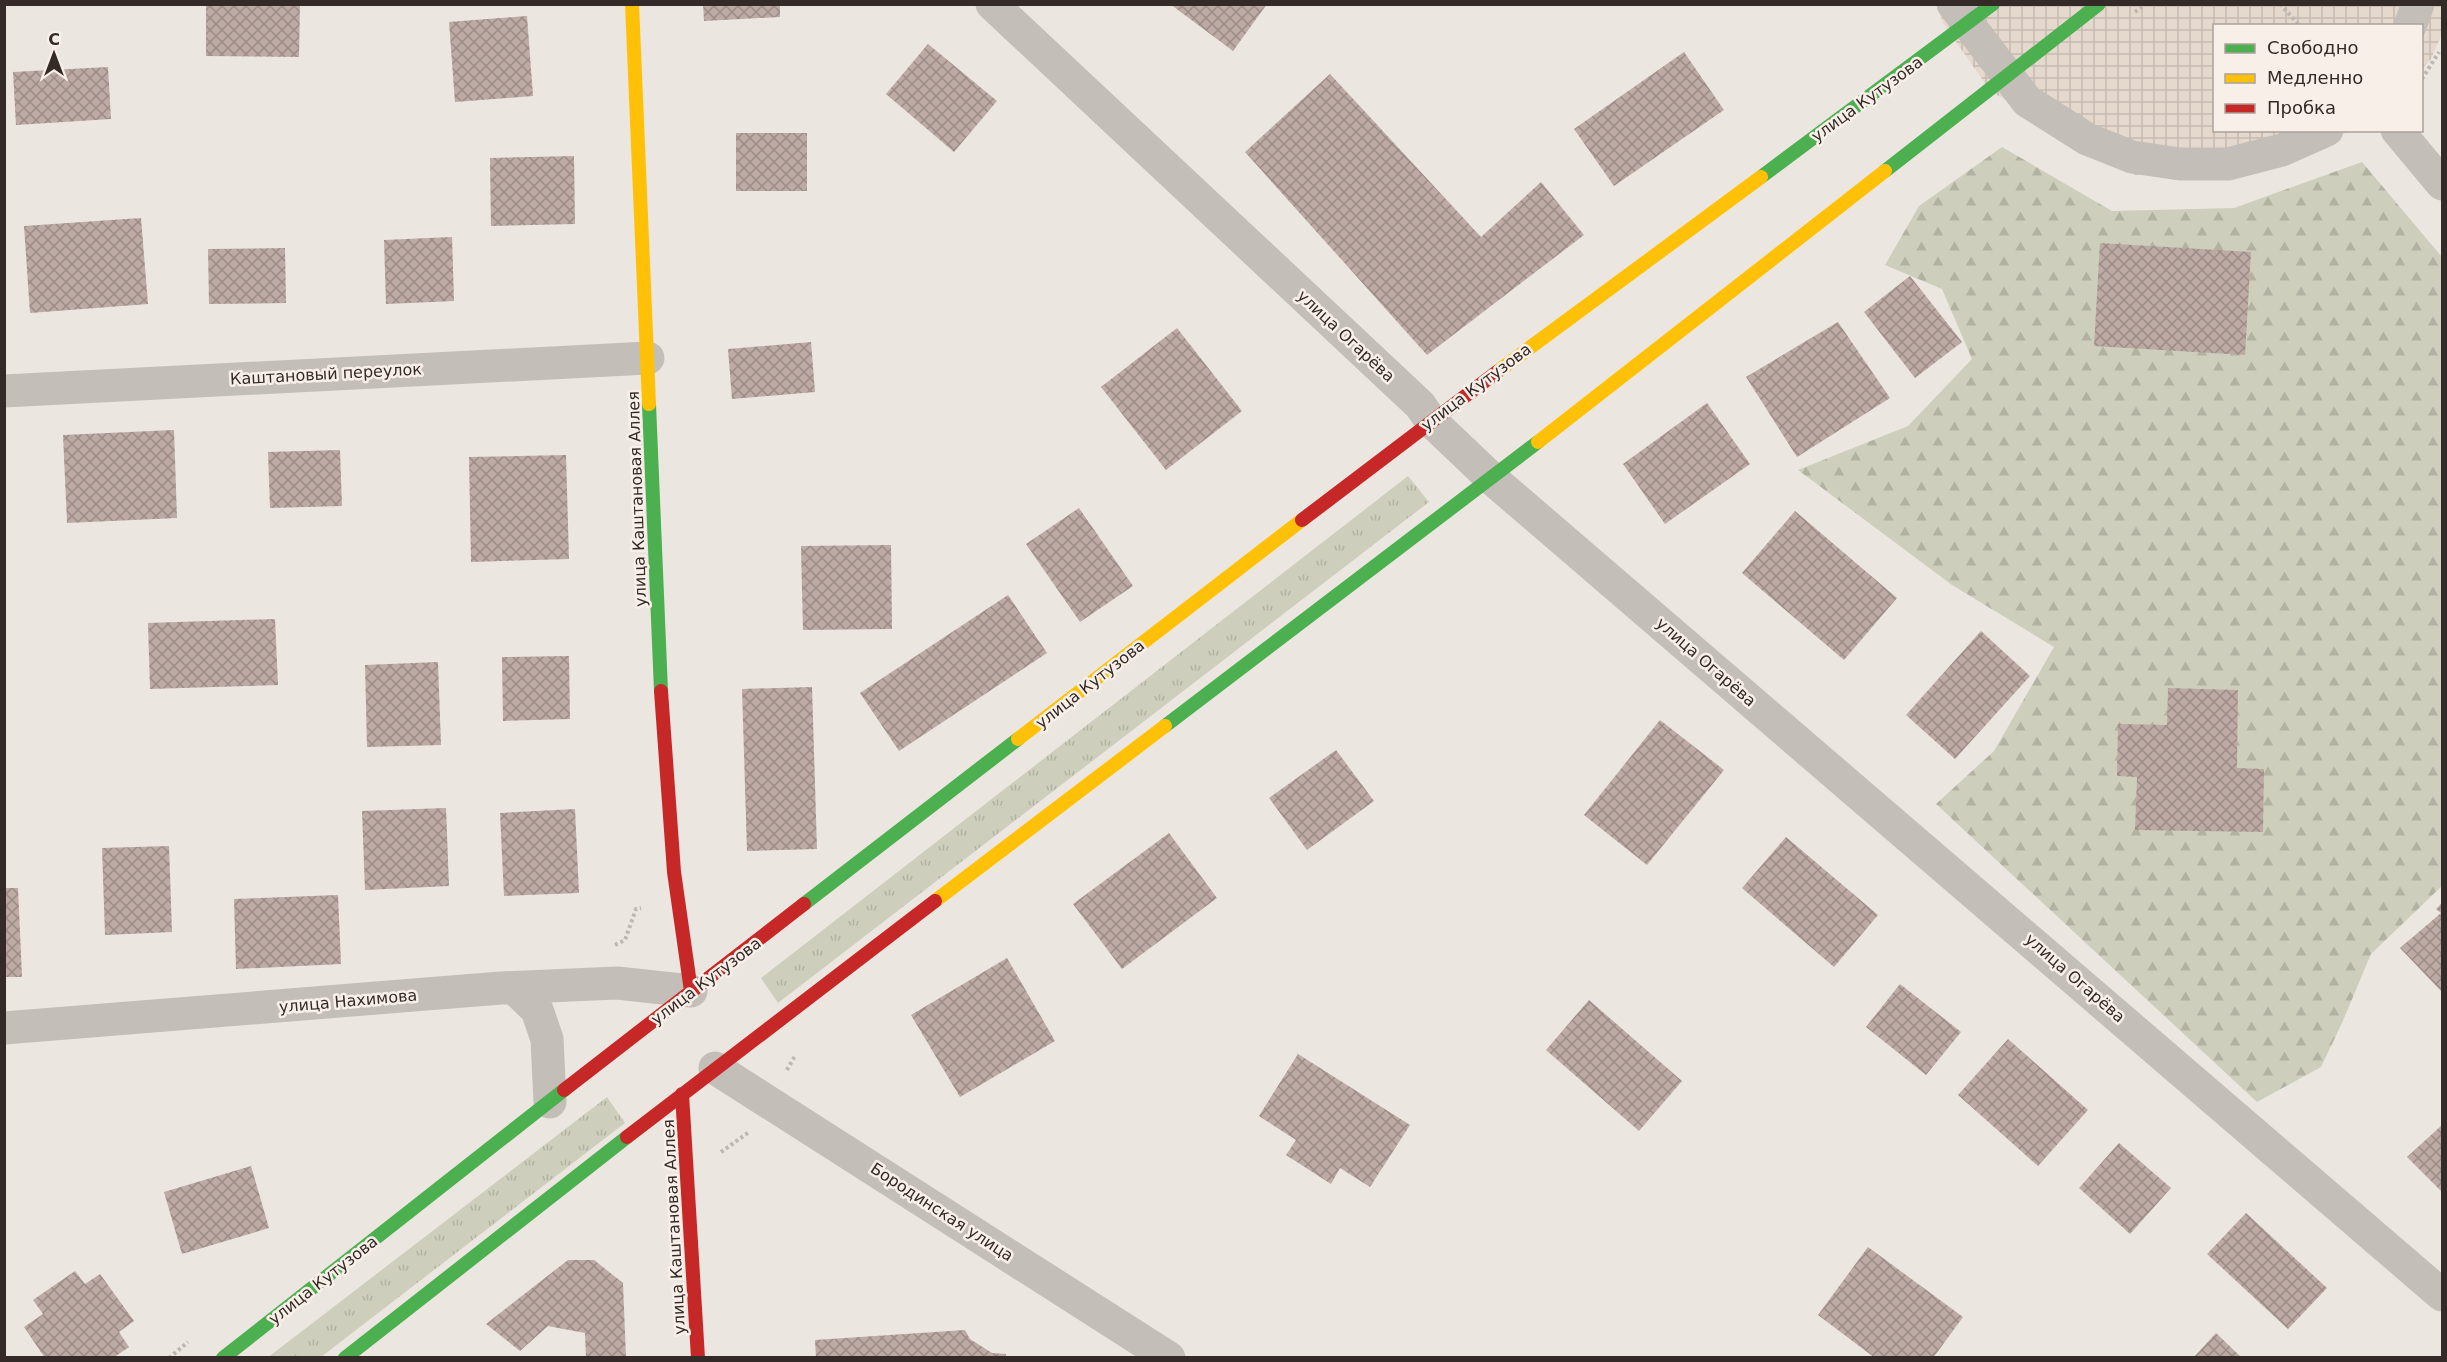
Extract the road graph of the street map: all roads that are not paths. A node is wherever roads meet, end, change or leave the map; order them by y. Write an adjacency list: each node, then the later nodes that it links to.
1 (632, 4): 11 (main road, улица Каштановая Аллея)
2 (992, 4): 13 (street, улица Огарёва)
3 (2099, 4): 7 (main road)
4 (2418, 4): 6 (street)
5 (1972, 11): 7 (street, улица Кутузова); 13 (main road, улица Кутузова)
6 (2411, 24)
7 (2008, 77): 8 (street, улица Кутузова); 14 (main road)
8 (2322, 132)
9 (2399, 132): 10 (street)
10 (2442, 184)
11 (648, 358): 12 (street, Каштановый переулок); 16 (main road, улица Каштановая Аллея)
12 (4, 391)
13 (1431, 421): 14 (street, улица Огарёва); 16 (main road, улица Кутузова)
14 (1491, 478): 18 (main road); 21 (street, улица Огарёва)
15 (514, 988): 16 (street, улица Нахимова); 17 (street, улица Нахимова); 20 (street)
16 (692, 991): 20 (main road, улица Кутузова)
17 (4, 1028)
18 (715, 1068): 19 (main road); 25 (street, Бородинская улица)
19 (682, 1094): 23 (main road); 24 (main road, улица Каштановая Аллея)
20 (550, 1102): 22 (main road, улица Кутузова)
21 (2442, 1295)
22 (223, 1358)
23 (345, 1358)
24 (698, 1358)
25 (1169, 1358)

